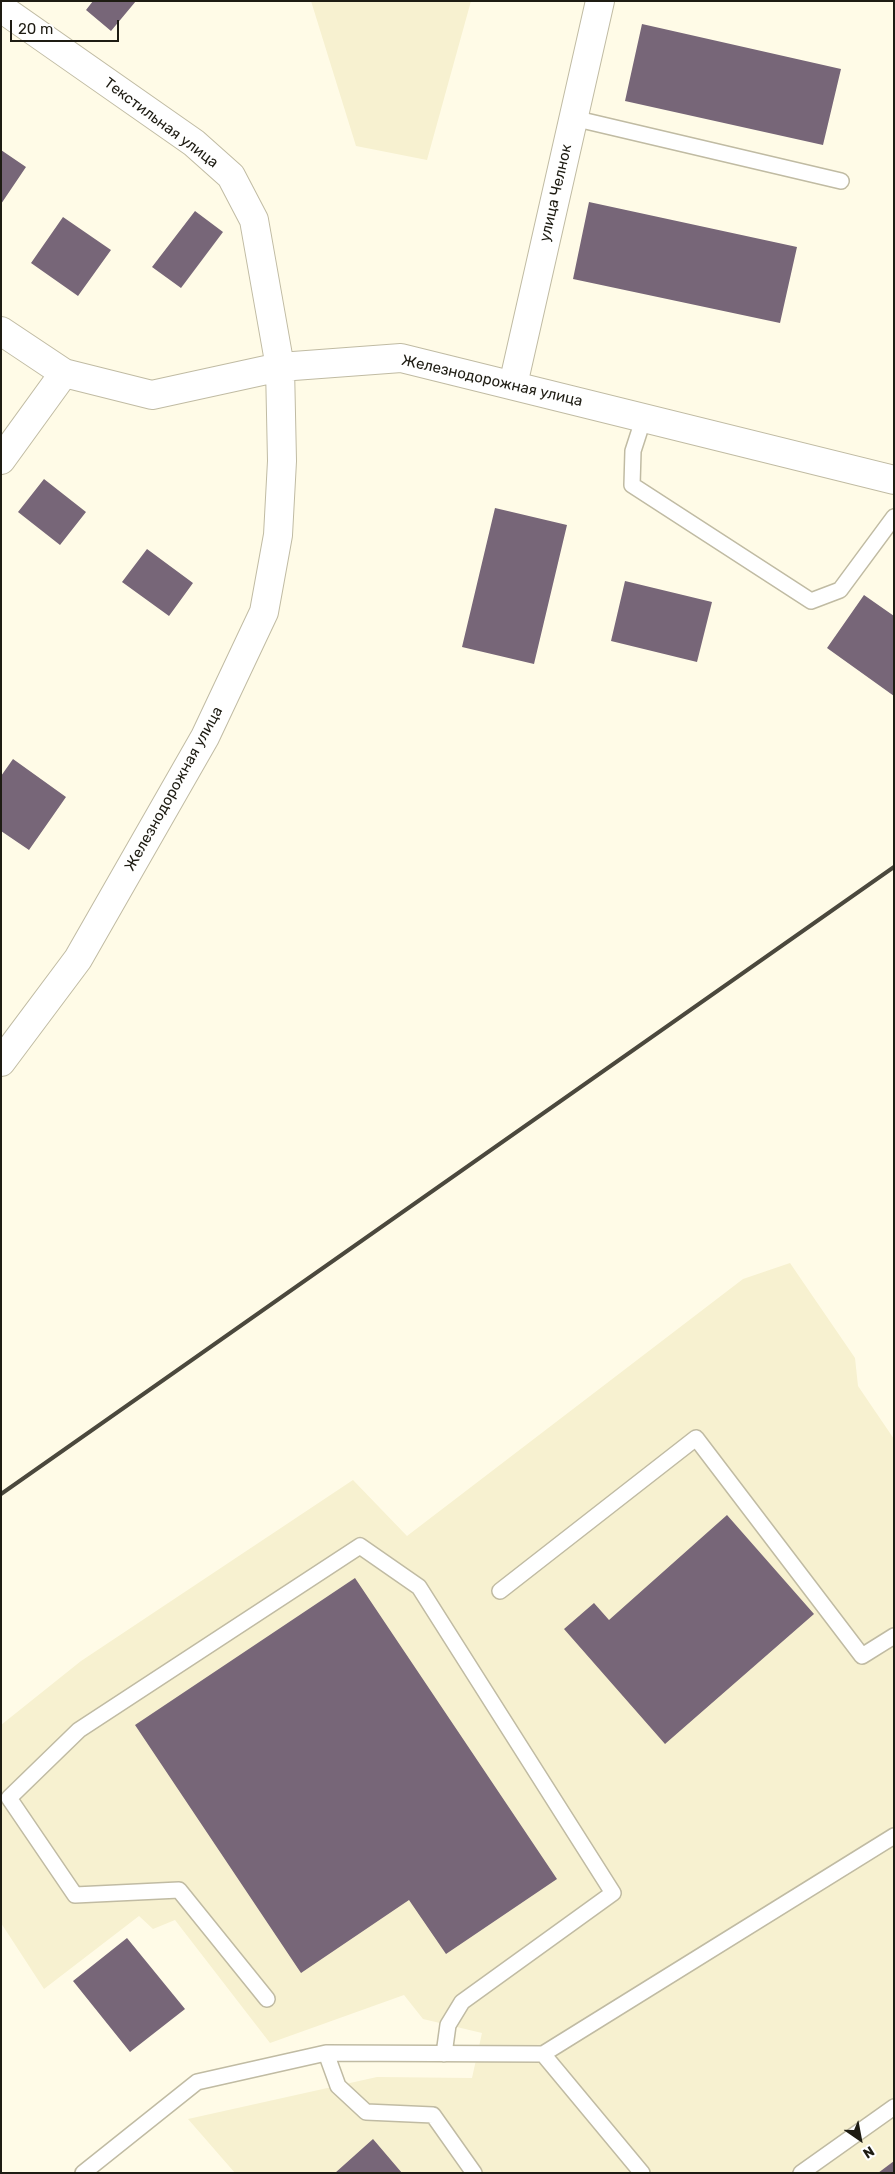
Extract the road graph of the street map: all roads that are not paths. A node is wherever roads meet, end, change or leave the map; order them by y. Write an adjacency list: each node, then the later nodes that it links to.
1 (600, 1): 3 (street, улица Челнок)
2 (1, 8): 6 (street, Текстильная улица)
3 (573, 118): 4 (lane); 8 (street, улица Челнок)
4 (841, 181)
5 (1, 331): 7 (street)
6 (280, 367): 7 (street); 8 (street, Железнодорожная улица); 13 (street, Железнодорожная улица)
7 (64, 373): 10 (street)
8 (513, 385): 9 (street, Железнодорожная улица)
9 (644, 418): 11 (street, Железнодорожная улица); 12 (lane)
10 (1, 460)
11 (894, 480)
12 (894, 517)
13 (1, 1062)
14 (500, 1591): 15 (lane)
15 (894, 1636)
16 (894, 1836): 20 (lane)
17 (267, 1999): 19 (lane)
18 (326, 2053): 19 (lane); 22 (lane); 23 (lane)
19 (444, 2054): 20 (lane)
20 (543, 2054): 24 (lane)
21 (894, 2107): 25 (lane)
22 (83, 2173)
23 (474, 2173)
24 (642, 2173)
25 (801, 2173)

